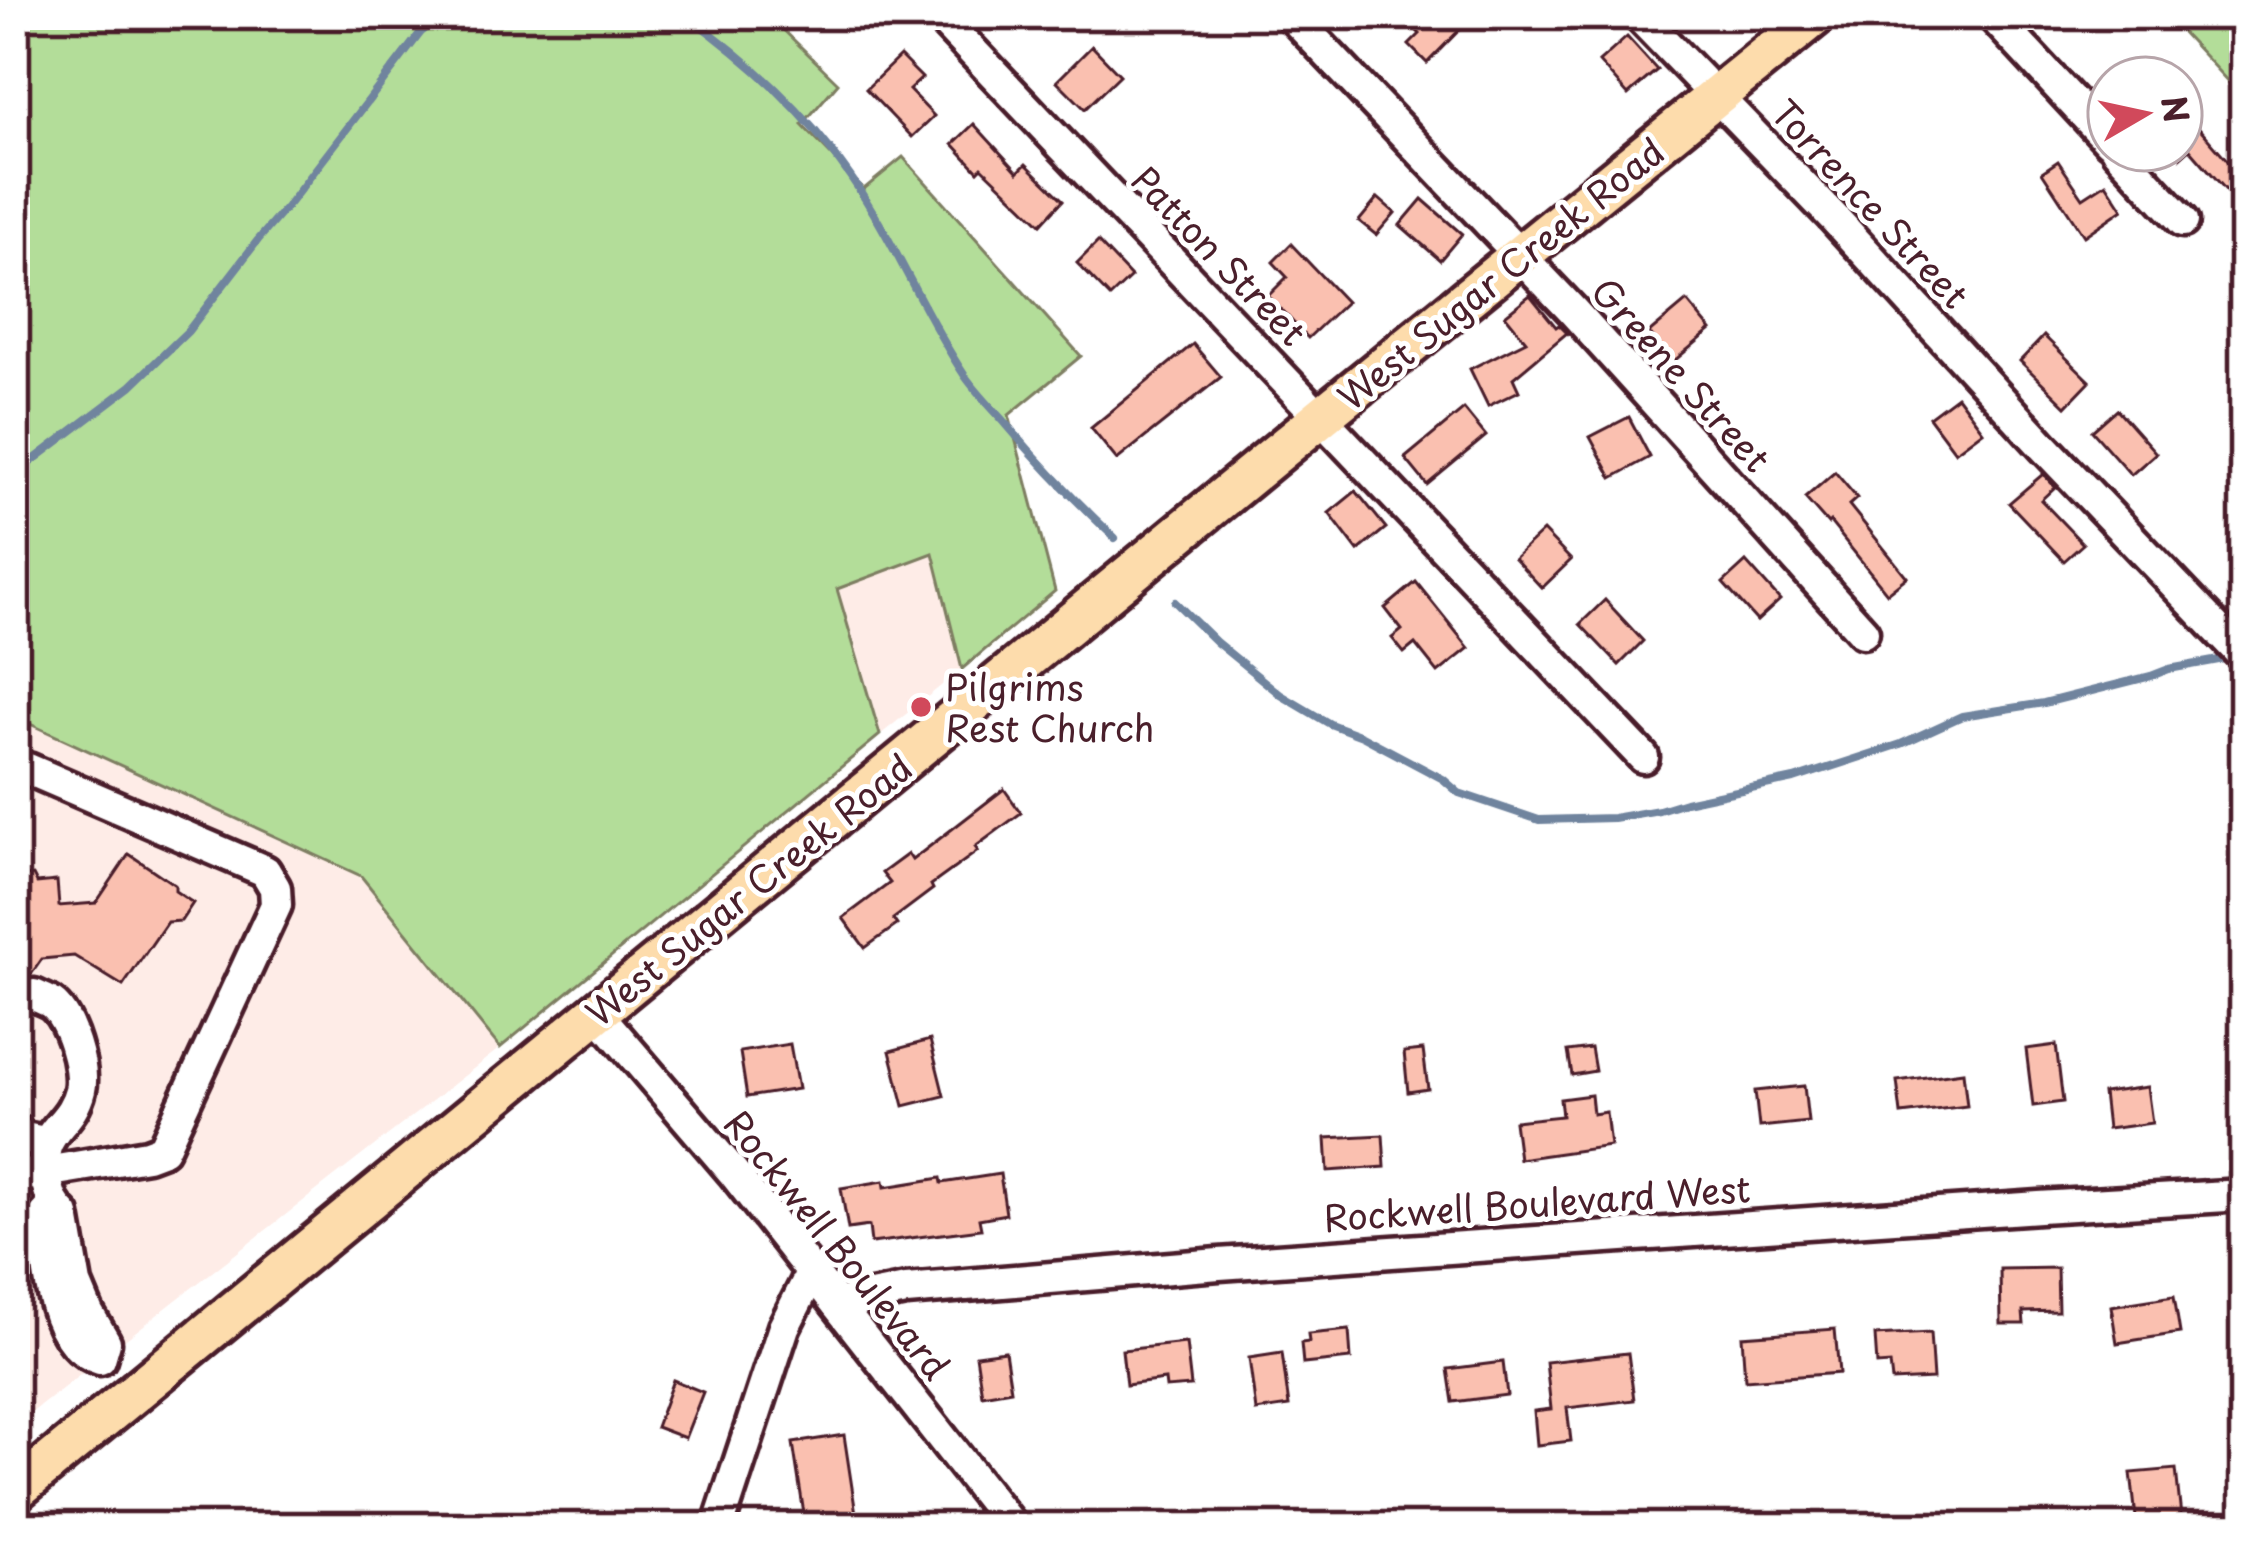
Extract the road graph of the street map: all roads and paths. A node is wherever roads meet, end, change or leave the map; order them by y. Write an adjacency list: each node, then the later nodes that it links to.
1 (938, 15): 11 (street, Patton Street)
2 (1291, 15): 10 (street, Greene Street)
3 (1638, 15): 6 (street, Torrence Street)
4 (1816, 15): 6 (main road, West Sugar Creek Road)
5 (1992, 15): 7 (street)
6 (1717, 96): 10 (main road, West Sugar Creek Road); 13 (street, Torrence Street)
7 (2085, 115)
8 (2139, 174): 9 (street)
9 (2182, 220)
10 (1520, 256): 11 (main road, West Sugar Creek Road); 12 (street, Greene Street)
11 (1321, 417): 14 (street, Patton Street); 17 (main road, West Sugar Creek Road)
12 (1863, 632)
13 (2244, 657)
14 (1643, 757)
15 (15, 770): 19 (street)
16 (34, 995): 19 (street)
17 (597, 1013): 21 (street, Rockwell Boulevard); 23 (main road, West Sugar Creek Road)
18 (15, 1129): 19 (street)
19 (35, 1164): 23 (street)
20 (2244, 1195): 22 (street, Rockwell Boulevard West)
21 (812, 1272): 22 (street, Rockwell Boulevard); 25 (street)
22 (837, 1304): 26 (street, Rockwell Boulevard)
23 (130, 1397): 24 (main road, West Sugar Creek Road)
24 (15, 1491)
25 (718, 1527)
26 (1012, 1527)

